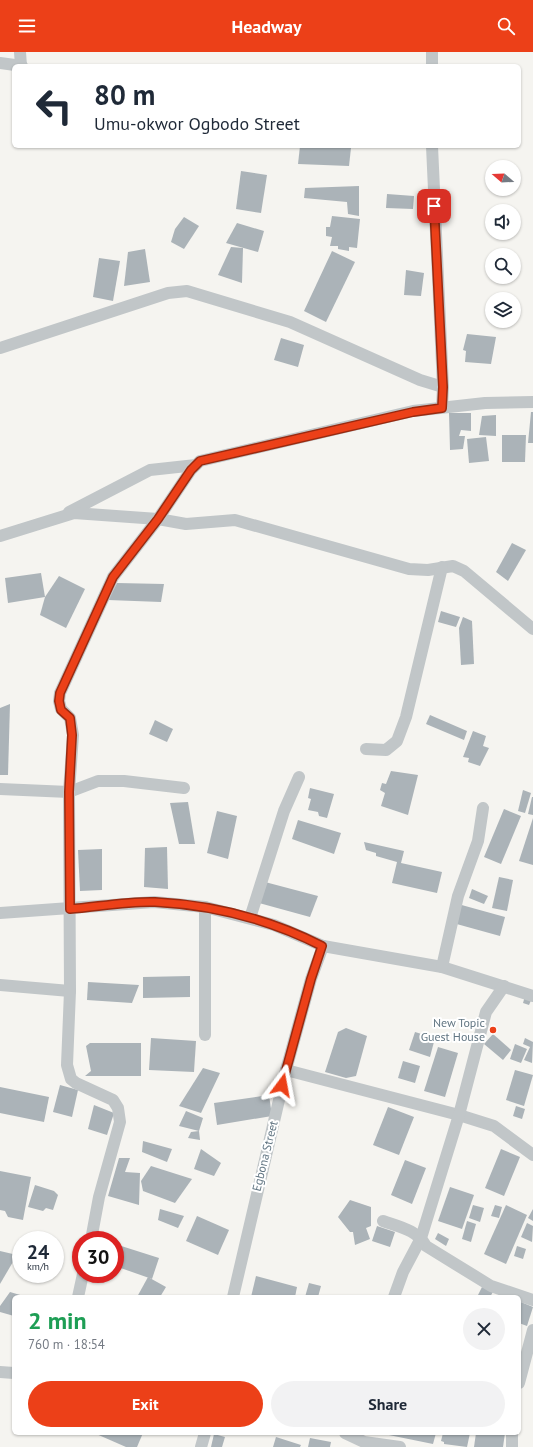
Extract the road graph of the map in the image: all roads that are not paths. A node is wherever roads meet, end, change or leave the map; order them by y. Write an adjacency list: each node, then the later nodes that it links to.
1 (20, 52): 4 (street)
2 (432, 52): 5 (street)
3 (0, 63): 6 (street)
4 (21, 64)
5 (432, 64)
6 (12, 65)
7 (432, 148): 9 (street)
8 (0, 348): 9 (street)
9 (443, 387): 11 (street)
10 (533, 402): 11 (street)
11 (442, 408): 12 (street)
12 (196, 465): 13 (street); 14 (street)
13 (158, 519): 14 (street); 16 (street); 22 (street)
14 (51, 521): 15 (street)
15 (0, 536)
16 (442, 567): 17 (street); 18 (street)
17 (533, 629)
18 (366, 749)
19 (298, 777): 27 (street)
20 (184, 788): 22 (street)
21 (0, 789): 22 (street)
22 (69, 792): 25 (street)
23 (483, 808): 29 (street)
24 (205, 907): 25 (street); 27 (street); 34 (street)
25 (70, 909): 26 (street); 32 (street)
26 (0, 913)
27 (250, 918): 28 (street)
28 (322, 946): 29 (street); 35 (street, Egbona Street)
29 (442, 967): 31 (street)
30 (0, 985): 32 (street)
31 (504, 986): 33 (street); 36 (street)
32 (70, 991): 39 (street)
33 (533, 996)
34 (205, 1035)
35 (286, 1070): 36 (street); 43 (street, Egbona Street)
36 (459, 1115): 37 (street); 40 (street)
37 (533, 1155)
38 (383, 1221): 40 (street)
39 (92, 1231)
40 (421, 1238): 44 (street); 45 (street)
41 (81, 1283): 42 (street)
42 (78, 1295)
43 (233, 1295)
44 (395, 1295)
45 (518, 1295)
46 (521, 1296): 47 (street)
47 (533, 1300)
48 (533, 1330): 51 (street)
49 (0, 1372): 50 (street)
50 (12, 1373)
51 (521, 1375)
52 (204, 1435): 56 (street)
53 (355, 1435): 55 (street)
54 (512, 1435): 58 (street)
55 (365, 1437): 57 (street)
56 (201, 1447)
57 (400, 1447)
58 (512, 1447)

